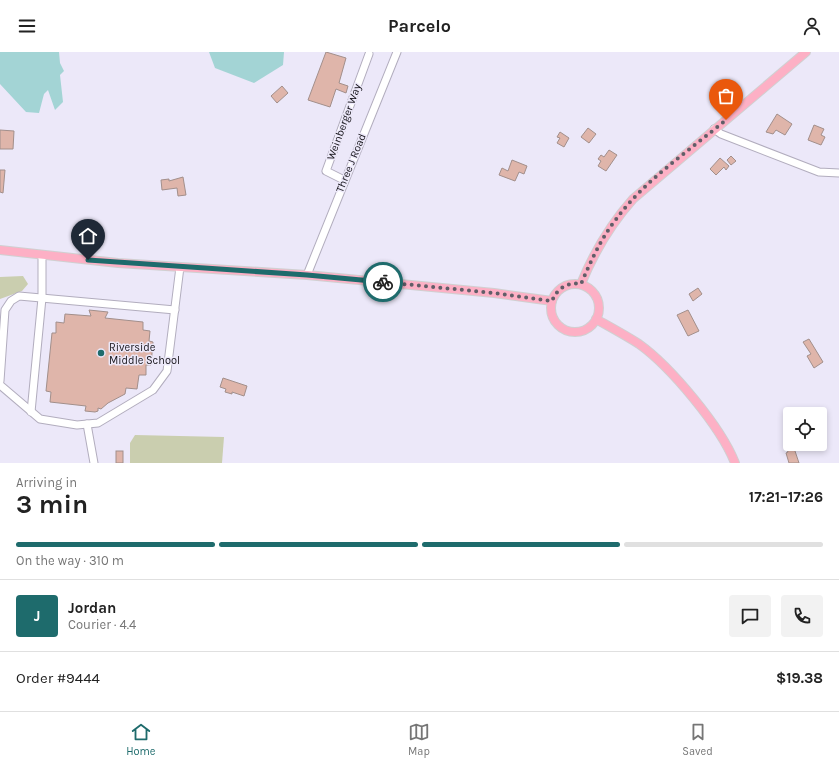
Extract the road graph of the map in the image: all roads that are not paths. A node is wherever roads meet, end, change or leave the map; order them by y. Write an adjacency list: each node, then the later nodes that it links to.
1 (397, 52): 6 (street, Three J Road)
2 (806, 52): 4 (main road)
3 (369, 54): 6 (street, Weinberger Way)
4 (714, 129): 5 (street); 11 (main road)
5 (839, 173)
6 (344, 180): 10 (street, Three J Road)
7 (0, 250): 8 (main road)
8 (42, 255): 9 (main road); 12 (street)
9 (180, 267): 10 (main road); 14 (street)
10 (307, 275): 13 (main road)
11 (581, 284): 13 (main road); 15 (main road)
12 (42, 298): 14 (street); 16 (street); 18 (street)
13 (552, 301): 15 (main road)
14 (175, 310): 19 (street)
15 (596, 318): 21 (main road)
16 (0, 381)
17 (0, 385): 18 (street)
18 (31, 412): 19 (street)
19 (87, 424): 20 (street)
20 (94, 463)
21 (735, 463)

